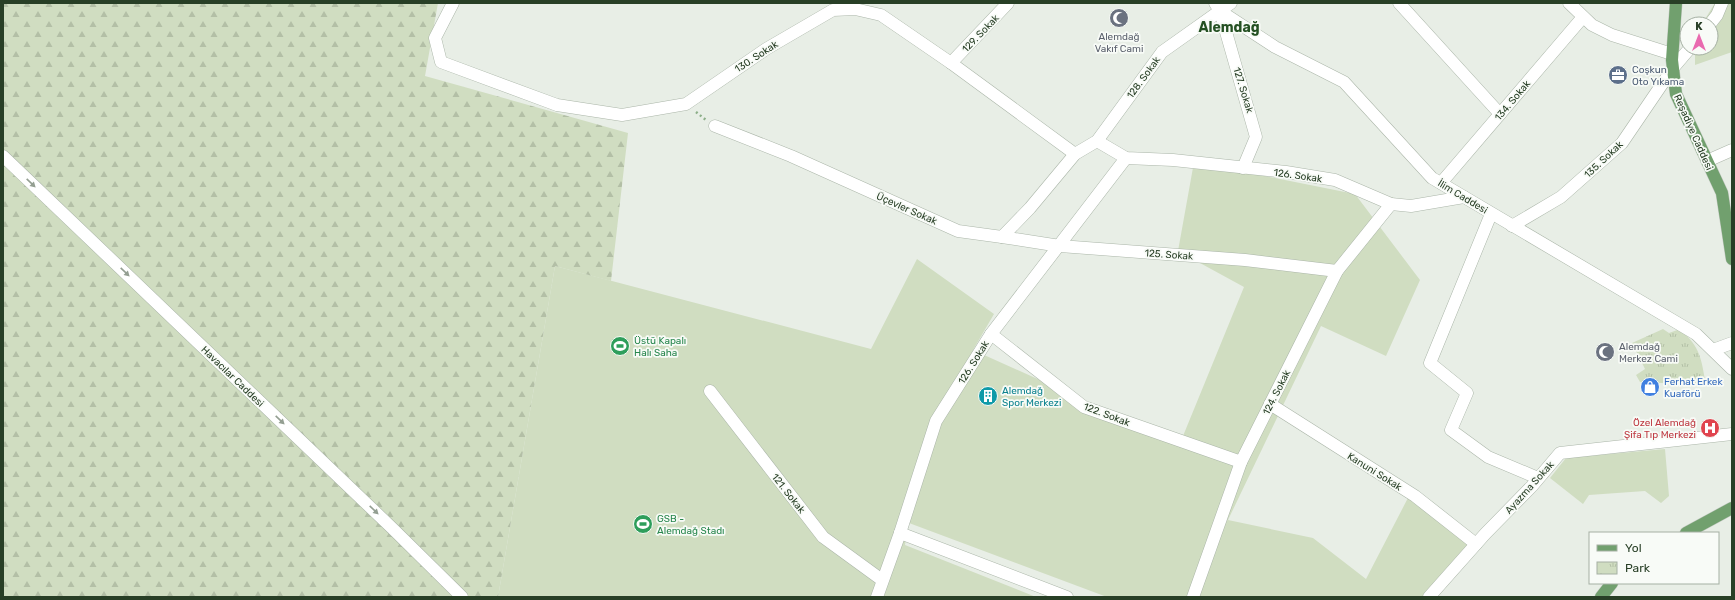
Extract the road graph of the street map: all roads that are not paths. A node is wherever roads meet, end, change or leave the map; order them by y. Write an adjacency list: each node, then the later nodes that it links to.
1 (453, 3): 8 (street, 130. Sokak)
2 (1008, 3): 14 (street, 129. Sokak)
3 (1231, 3): 9 (street, 128. Sokak)
4 (1399, 3): 16 (street)
5 (1569, 3): 11 (street)
6 (1676, 3): 12 (main road, Reşadiye Caddesi)
7 (1722, 3): 10 (street)
8 (830, 7): 14 (street, 130. Sokak)
9 (1218, 7): 18 (street, 128. Sokak); 24 (street, 127. Sokak); 25 (street, İlim Caddesi)
10 (1717, 16)
11 (1583, 17): 12 (street); 16 (street, 134. Sokak)
12 (1672, 54): 15 (main road, Reşadiye Caddesi)
13 (1683, 56): 15 (street, 135. Sokak)
14 (951, 63): 20 (street, 130. Sokak)
15 (1673, 68): 23 (main road, Reşadiye Caddesi); 30 (street, 135. Sokak)
16 (1500, 114): 25 (street, 134. Sokak)
17 (715, 126): 31 (street, Üçevler Sokak)
18 (1097, 141): 20 (street); 22 (street, 126. Sokak)
19 (1732, 150): 23 (street)
20 (1075, 154): 31 (street)
21 (3, 156): 50 (street, Havacılar Caddesi, one-way to 50)
22 (1126, 158): 24 (street, 126. Sokak); 32 (street, 126. Sokak)
23 (1707, 161): 28 (main road, Reşadiye Caddesi)
24 (1244, 168): 27 (street, 126. Sokak)
25 (1441, 183): 26 (street, İlim Caddesi)
26 (1464, 197): 27 (street, 126. Sokak); 29 (street, İlim Caddesi)
27 (1390, 204): 34 (street, 124. Sokak)
28 (1728, 211): 33 (main road, Reşadiye Caddesi)
29 (1491, 214): 30 (street, İlim Caddesi); 43 (street)
30 (1512, 226): 37 (street, İlim Caddesi)
31 (1002, 236): 32 (street, 125. Sokak)
32 (1060, 246): 34 (street, 125. Sokak); 35 (street, 126. Sokak)
33 (1732, 259)
34 (1337, 272): 40 (street, 124. Sokak)
35 (991, 334): 42 (street, 122. Sokak); 46 (street, 126. Sokak)
36 (1732, 343): 37 (street)
37 (1713, 350): 38 (street, İlim Caddesi)
38 (1732, 369)
39 (710, 391): 48 (street, 121. Sokak)
40 (1270, 404): 42 (street, 124. Sokak); 47 (street, Kanuni Sokak)
41 (1732, 434): 43 (street, Ayazma Sokak)
42 (1241, 462): 53 (street, 124. Sokak)
43 (1538, 478): 47 (street, Ayazma Sokak)
44 (1732, 508): 45 (main road)
45 (1688, 532)
46 (900, 533): 48 (street, 126. Sokak); 52 (street)
47 (1476, 544): 54 (street, Ayazma Sokak)
48 (882, 580): 51 (street, 126. Sokak)
49 (1611, 584): 55 (main road)
50 (462, 597)
51 (877, 597)
52 (1067, 597)
53 (1193, 597)
54 (1429, 597)
55 (1601, 597)

